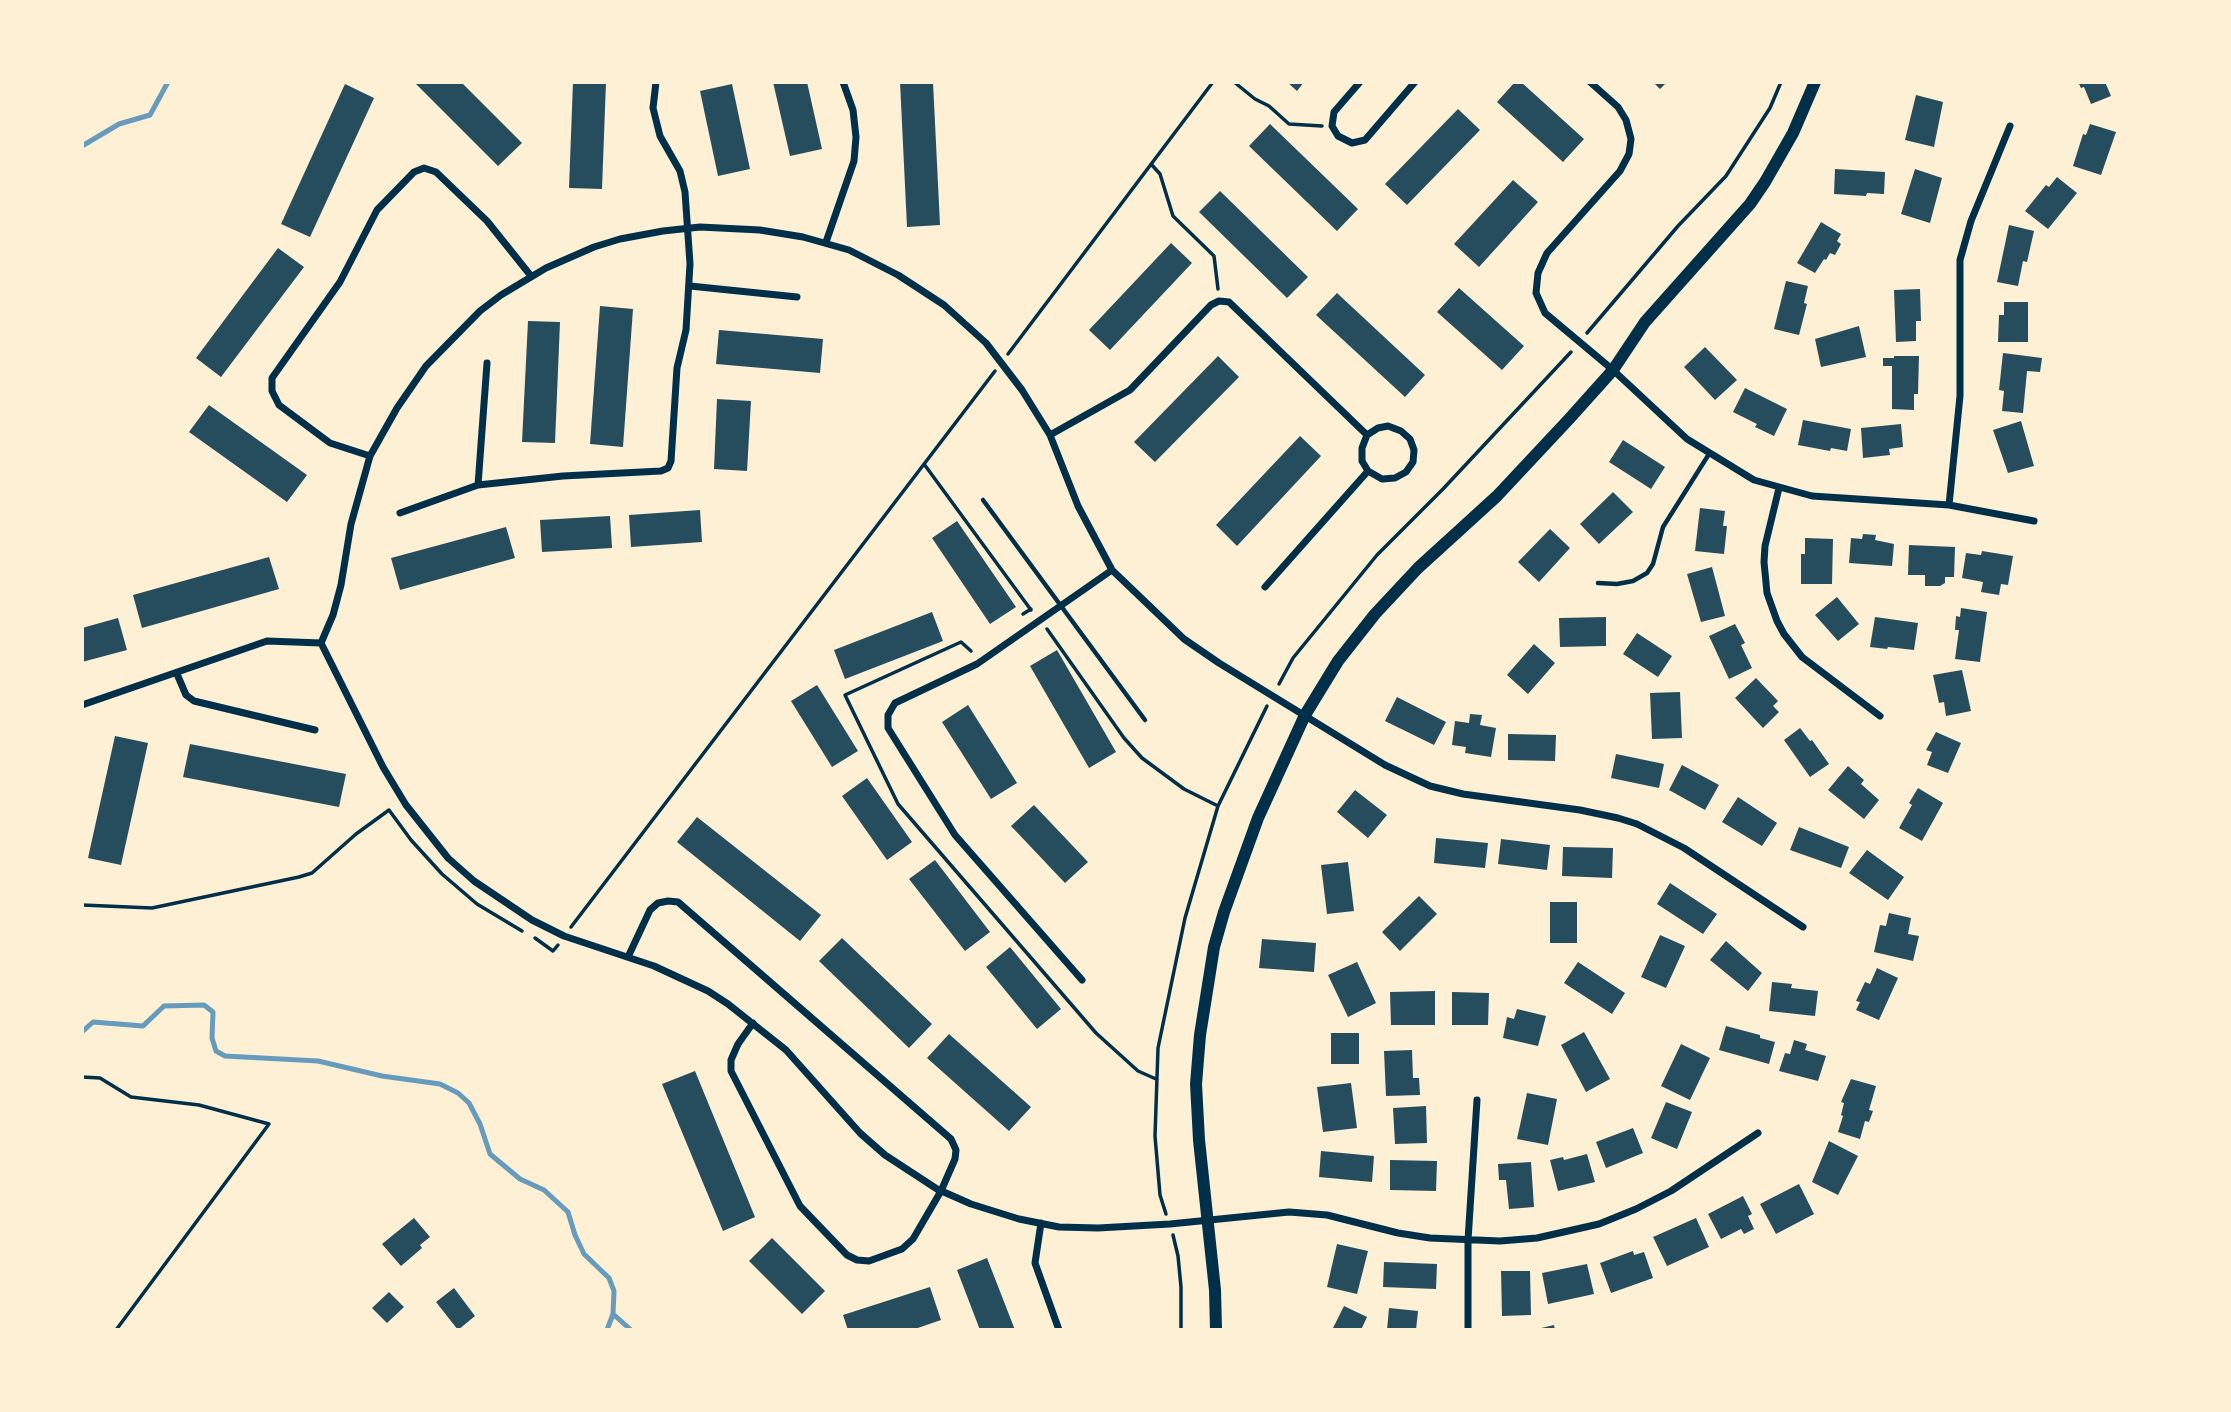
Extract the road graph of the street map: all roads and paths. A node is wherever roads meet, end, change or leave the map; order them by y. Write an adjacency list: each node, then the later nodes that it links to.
1 (656, 82): 12 (street)
2 (843, 82): 13 (street)
3 (1213, 82): 11 (path)
4 (1234, 82): 9 (path)
5 (1360, 82): 9 (street)
6 (1415, 82): 9 (street)
7 (1590, 82): 20 (street)
8 (1815, 82): 20 (main road)
9 (1332, 126)
10 (2010, 126): 30 (street)
11 (1151, 164): 17 (path); 19 (path)
12 (687, 228): 13 (street); 14 (street); 15 (street)
13 (826, 242): 19 (street)
14 (531, 276): 24 (street); 24 (street)
15 (690, 286): 16 (street); 27 (street)
16 (797, 297)
17 (1219, 301): 21 (street); 22 (street)
18 (487, 363): 27 (street)
19 (1003, 364): 21 (street); 25 (path)
20 (1613, 370): 23 (street); 44 (main road)
21 (1050, 435): 33 (street)
22 (1367, 435): 26 (street); 26 (street)
23 (1709, 454): 28 (street); 34 (lane)
24 (370, 456): 40 (street)
25 (924, 464): 37 (path); 51 (path)
26 (1368, 471): 35 (street)
27 (478, 485): 31 (street)
28 (1779, 488): 30 (street); 45 (street)
29 (983, 500): 36 (lane)
30 (1949, 505): 32 (street)
31 (400, 513)
32 (2034, 521)
33 (1112, 570): 36 (street); 44 (street)
34 (1598, 583)
35 (1265, 587)
36 (1062, 605): 39 (street); 46 (lane)
37 (1031, 609): 38 (path); 39 (path)
38 (1021, 616)
39 (1039, 620): 48 (path); 53 (street)
40 (321, 643): 42 (street); 51 (street)
41 (980, 645): 56 (path)
42 (177, 674): 43 (street); 47 (street)
43 (82, 705)
44 (1305, 715): 50 (street); 60 (main road)
45 (1880, 716)
46 (1145, 720)
47 (315, 730)
48 (1218, 806)
49 (82, 905): 51 (path)
50 (1803, 927)
51 (564, 936): 52 (street)
52 (628, 957): 54 (street); 59 (street)
53 (1082, 981)
54 (753, 1023): 59 (street); 59 (street)
55 (82, 1077): 64 (path)
56 (1156, 1079)
57 (1477, 1100): 63 (street)
58 (1758, 1133): 63 (street)
59 (941, 1191): 61 (street)
60 (1208, 1222): 62 (street); 63 (street); 67 (main road)
61 (1041, 1223): 62 (street); 65 (street)
62 (1170, 1224): 66 (path)
63 (1468, 1240): 68 (street)
64 (116, 1330)
65 (1059, 1330)
66 (1181, 1330)
67 (1216, 1330)
68 (1468, 1330)

